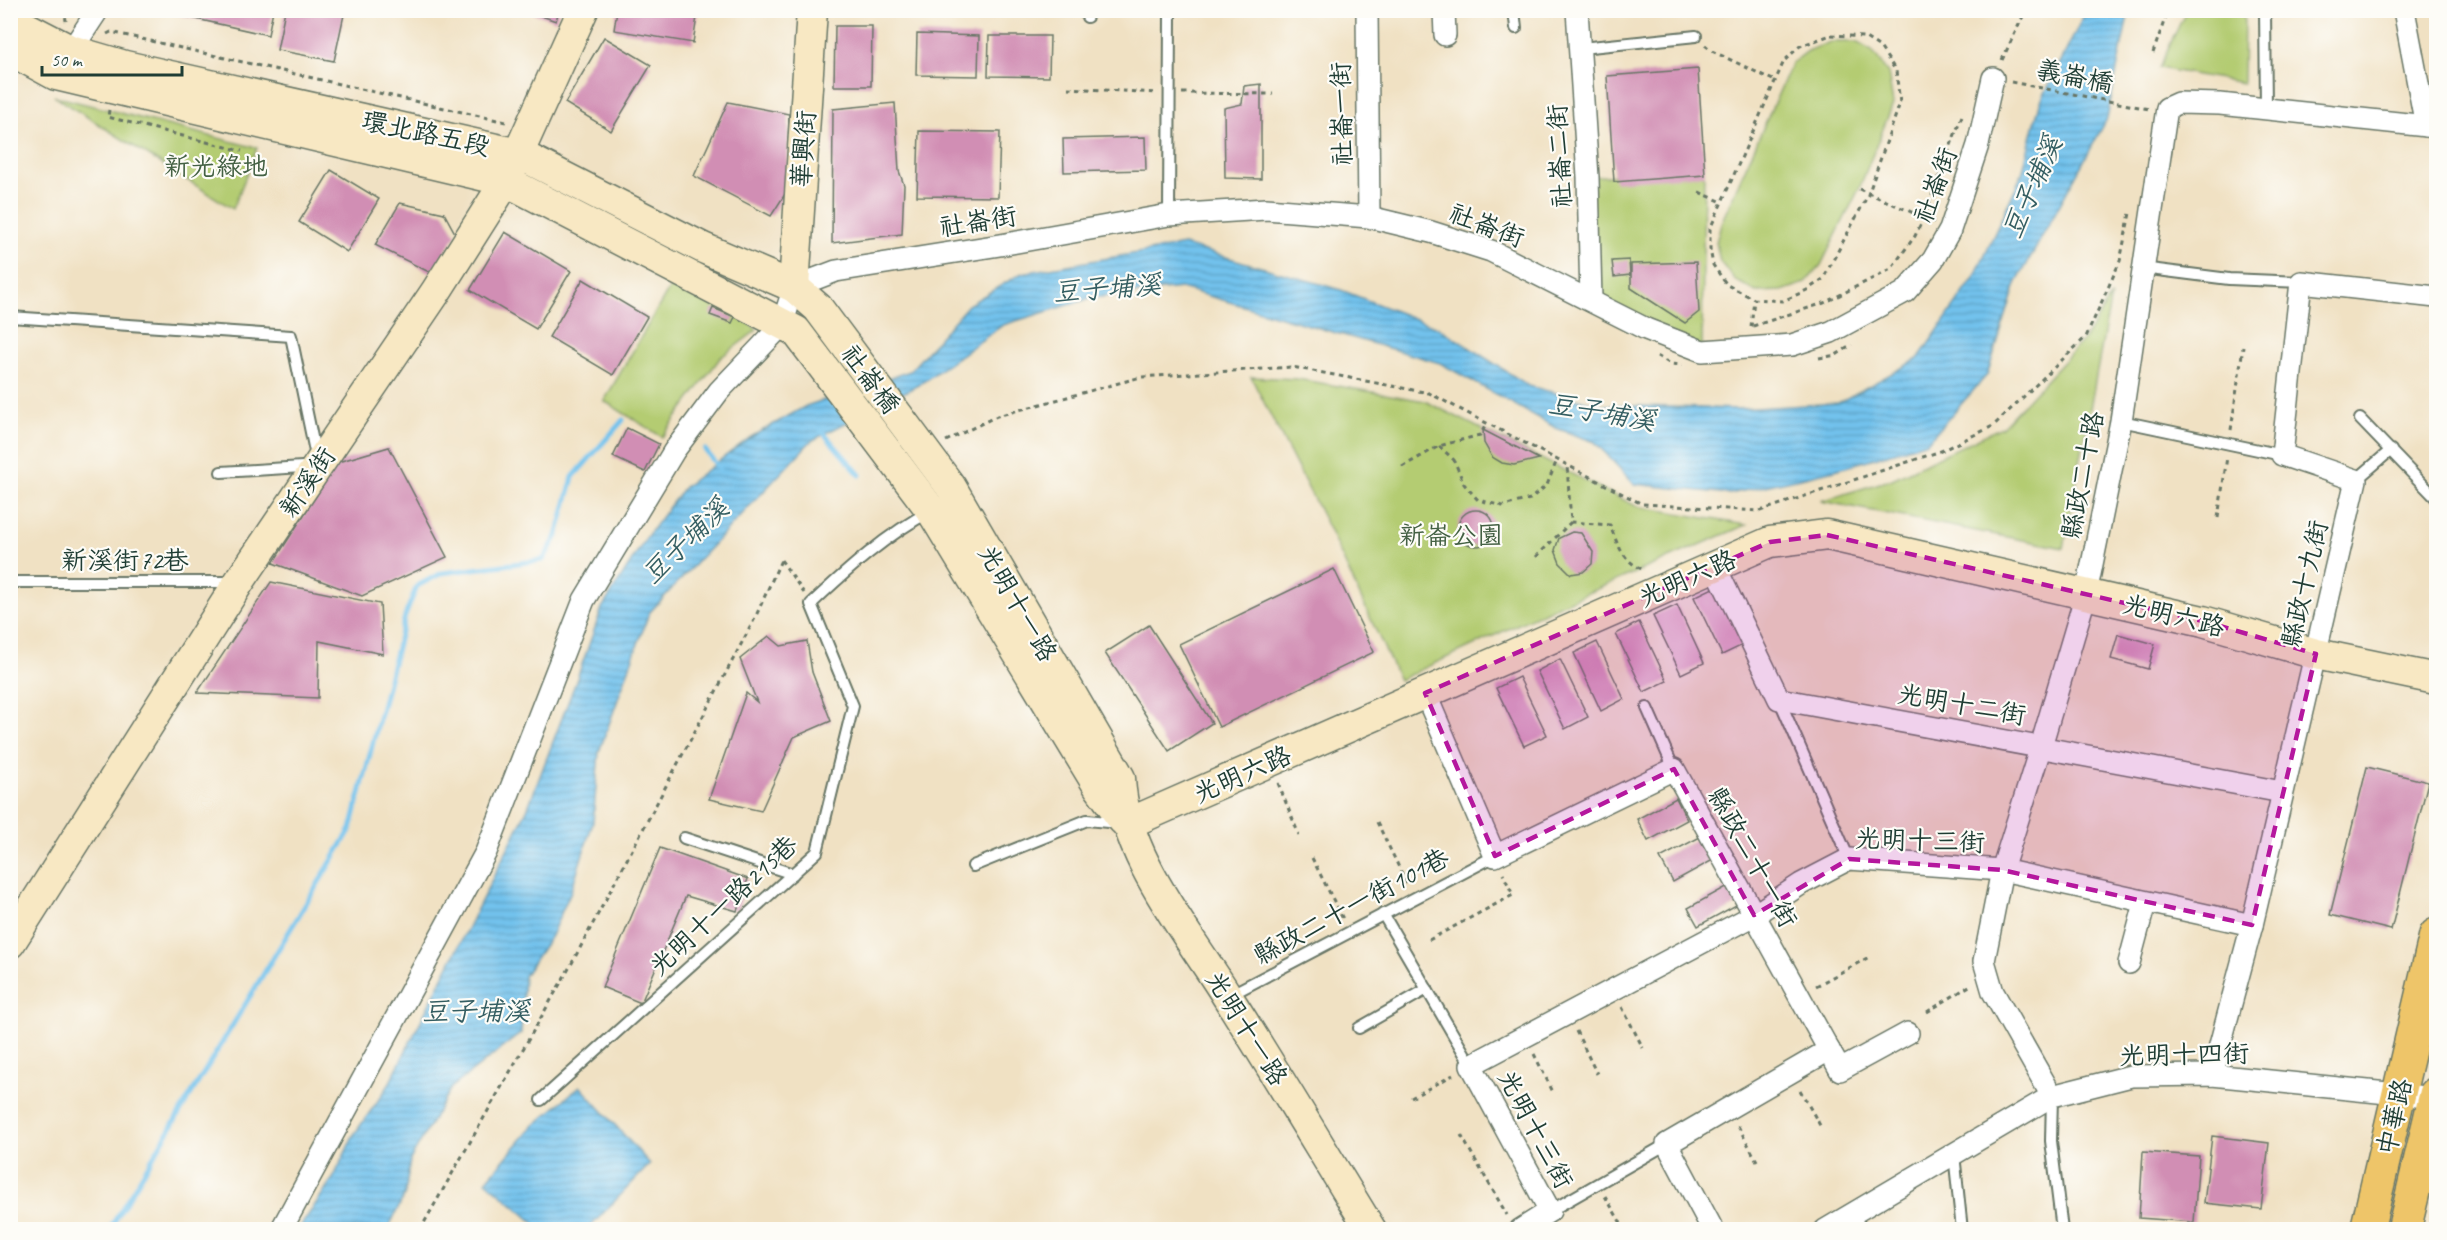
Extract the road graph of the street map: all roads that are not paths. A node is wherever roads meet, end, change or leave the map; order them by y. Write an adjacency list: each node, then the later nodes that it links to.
1 (98, 10): 17 (street)
2 (583, 10): 21 (street, 新溪街)
3 (812, 10): 27 (street, 華興街)
4 (1170, 10): 23 (lane)
5 (1367, 10): 24 (street, 社崙一街)
6 (1444, 10): 13 (street)
7 (1514, 10): 12 (lane)
8 (1577, 10): 15 (street, 社崙二街)
9 (2265, 10): 19 (lane)
10 (2404, 10): 20 (street)
11 (10, 19): 17 (street, 環北路五段)
12 (1516, 28)
13 (1445, 34)
14 (1696, 36): 15 (lane)
15 (1581, 48): 29 (street, 社崙二街)
16 (10, 50): 17 (street, 環北路五段)
17 (63, 63): 21 (street, 環北路五段); 22 (street, 環北路五段)
18 (1993, 78): 29 (street, 社崙街)
19 (2266, 108): 20 (street, 縣政二十路); 25 (street, 縣政二十路)
20 (2431, 127)
21 (519, 154): 22 (street, 新溪街); 27 (street, 環北路五段)
22 (506, 181): 32 (street, 環北路五段); 38 (street, 新溪街)
23 (1169, 215): 24 (street, 社崙街); 27 (street, 社崙街)
24 (1369, 217): 29 (street, 社崙街)
25 (2142, 268): 26 (lane); 34 (street, 縣政二十路)
26 (2301, 282): 28 (street); 37 (street)
27 (794, 288): 30 (street, 環北路五段); 32 (street)
28 (2436, 297)
29 (1591, 300)
30 (818, 308): 35 (street, 社崙橋)
31 (10, 317): 38 (lane)
32 (789, 328): 39 (street, 社崙橋); 86 (street)
33 (2360, 419): 36 (lane)
34 (2121, 421): 37 (lane); 47 (street, 縣政二十路)
35 (934, 447): 56 (street, 光明十一路)
36 (2391, 450): 41 (lane); 42 (lane)
37 (2282, 455): 41 (street)
38 (318, 466): 40 (lane); 46 (street, 新溪街)
39 (900, 468): 43 (street, 光明十一路)
40 (220, 472)
41 (2356, 480): 48 (street, 縣政十九街)
42 (2436, 498)
43 (931, 510): 56 (street, 光明十一路); 62 (lane, 光明十一路215巷)
44 (1714, 564): 47 (street, 光明六路); 50 (street, 光明六路); 51 (street)
45 (10, 582): 46 (lane, 新溪街72巷)
46 (239, 582): 68 (street, 新溪街)
47 (2086, 594): 48 (street, 光明六路); 53 (street, 縣政二十路)
48 (2316, 654): 49 (street, 光明六路); 55 (street, 縣政十九街)
49 (2436, 679)
50 (1425, 693): 56 (street, 光明六路); 58 (street)
51 (1779, 699): 53 (street, 光明十二街); 59 (lane)
52 (1647, 708): 54 (lane)
53 (2041, 746): 55 (street, 光明十二街); 61 (street, 縣政二十路)
54 (1674, 769): 58 (street); 65 (street, 縣政二十一街)
55 (2282, 792): 66 (street, 縣政十九街)
56 (1127, 824): 60 (lane, 光明六路); 71 (street, 光明十一路)
57 (684, 838): 62 (lane)
58 (1495, 856): 64 (lane, 縣政二十一街101巷)
59 (1849, 859): 61 (street, 光明十三街); 65 (street, 光明十三街)
60 (973, 866)
61 (2002, 870): 63 (street, 光明十三街); 78 (street, 縣政二十路)
62 (793, 874): 80 (lane, 光明十一路215巷)
63 (2145, 903): 66 (street, 光明十三街); 69 (street)
64 (1383, 914): 70 (lane); 71 (lane, 縣政二十一街101巷)
65 (1754, 915): 74 (street, 縣政二十一街); 75 (street, 光明十三街)
66 (2252, 925): 76 (street, 縣政十九街)
67 (2436, 935): 77 (main road, 中華路)
68 (10, 943)
69 (2129, 963)
70 (1426, 989): 72 (lane); 75 (lane)
71 (1227, 996): 87 (street, 光明十一路)
72 (1359, 1028)
73 (1908, 1033): 74 (street, 縣政二十一街)
74 (1829, 1050): 81 (street)
75 (1471, 1065): 83 (street, 光明十三街)
76 (2212, 1075): 77 (street, 光明十四街); 78 (street, 光明十四街)
77 (2400, 1093): 79 (street, 光明十四街); 92 (main road, 中華路)
78 (2052, 1096): 82 (street, 光明十四街); 91 (lane)
79 (2436, 1097): 93 (main road, 中華路)
80 (541, 1100)
81 (1667, 1144): 83 (lane); 88 (street)
82 (1954, 1154): 84 (street, 光明十四街); 90 (lane)
83 (1550, 1211): 85 (street, 光明十三街)
84 (1858, 1222): 89 (street, 光明十四街)
85 (1515, 1225)
86 (281, 1230)
87 (1371, 1230)
88 (1713, 1230)
89 (1825, 1230)
90 (1962, 1230)
91 (2062, 1230)
92 (2367, 1230)
93 (2404, 1230)

